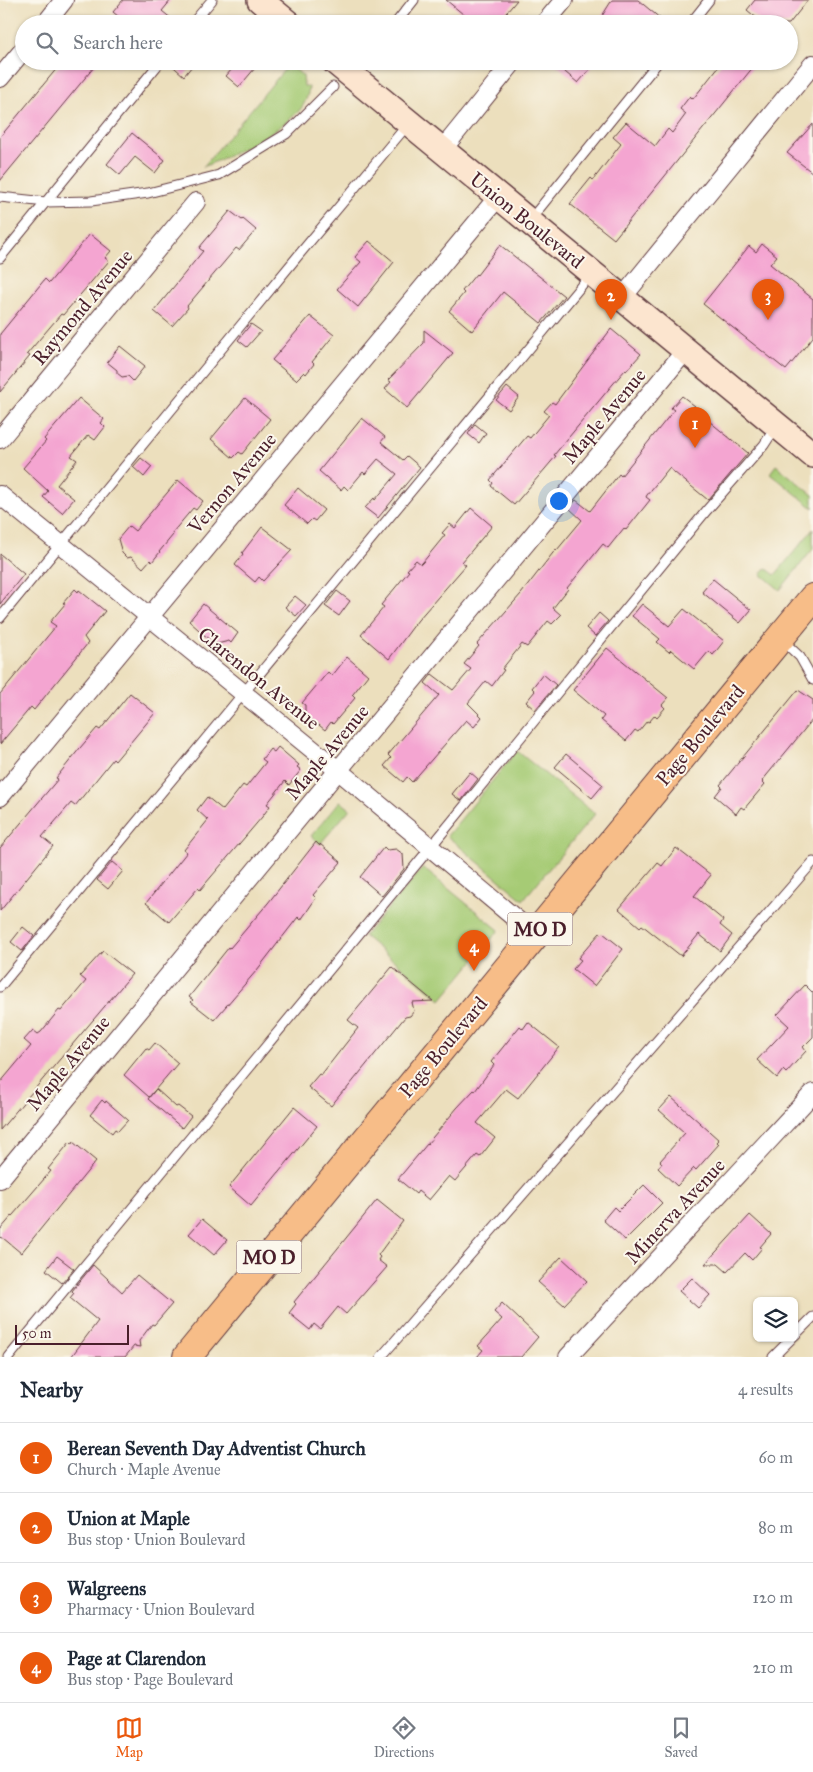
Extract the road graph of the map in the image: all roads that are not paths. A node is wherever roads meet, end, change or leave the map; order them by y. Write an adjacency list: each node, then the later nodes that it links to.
1 (64, 0): 7 (street)
2 (212, 0): 8 (lane)
3 (260, 0): 9 (main road)
4 (414, 0): 10 (lane)
5 (564, 0): 11 (street)
6 (709, 0): 12 (lane)
7 (52, 15)
8 (200, 15)
9 (278, 15)
10 (402, 15)
11 (552, 15)
12 (697, 15)
13 (15, 60): 19 (street)
14 (813, 64): 29 (street)
15 (154, 70): 24 (lane)
16 (507, 70): 21 (street)
17 (652, 70): 26 (lane)
18 (346, 71): 20 (main road, Union Boulevard); 24 (lane)
19 (0, 78)
20 (409, 123): 21 (main road, Union Boulevard); 35 (lane)
21 (442, 150): 23 (main road, Union Boulevard)
22 (0, 196): 24 (lane)
23 (498, 197): 26 (main road, Union Boulevard); 37 (street, Vernon Avenue)
24 (46, 202): 27 (lane)
25 (196, 202): 32 (street, Raymond Avenue)
26 (528, 221): 28 (main road, Union Boulevard)
27 (0, 258)
28 (592, 274): 29 (main road, Union Boulevard); 41 (lane)
29 (622, 298): 30 (main road, Union Boulevard)
30 (686, 350): 31 (main road, Union Boulevard); 42 (street, Maple Avenue)
31 (777, 425): 33 (main road, Union Boulevard); 44 (lane)
32 (0, 440)
33 (813, 455)
34 (0, 495): 35 (street, Clarendon Avenue)
35 (61, 544): 37 (street, Clarendon Avenue); 38 (lane)
36 (813, 598): 39 (main road, Page Boulevard / MO D)
37 (149, 617): 41 (street, Clarendon Avenue); 43 (street, Vernon Avenue)
38 (0, 618)
39 (780, 638): 40 (lane); 46 (main road, Page Boulevard / MO D)
40 (813, 680)
41 (243, 693): 42 (street, Clarendon Avenue); 47 (lane)
42 (339, 771): 44 (street, Clarendon Avenue); 49 (street, Maple Avenue)
43 (0, 797)
44 (430, 848): 46 (street, Clarendon Avenue); 53 (lane)
45 (813, 862): 55 (lane)
46 (535, 935): 54 (main road, Page Boulevard / MO D)
47 (0, 986)
48 (813, 1093): 56 (street, Minerva Avenue)
49 (0, 1179)
50 (813, 1317): 51 (lane)
51 (798, 1332)
52 (788, 1342): 57 (lane)
53 (9, 1357)
54 (187, 1357)
55 (381, 1357)
56 (568, 1357)
57 (773, 1357)

